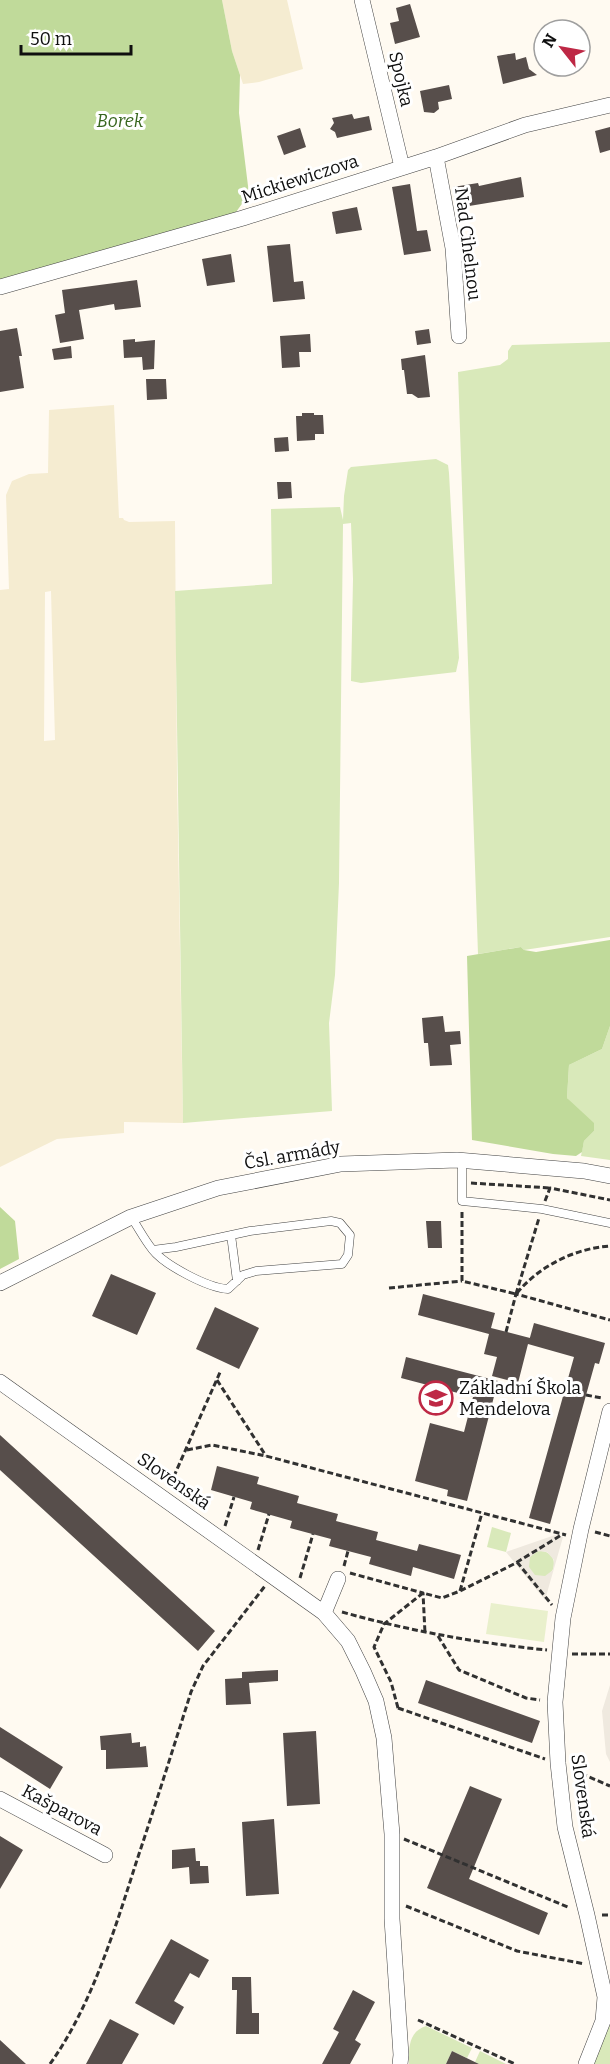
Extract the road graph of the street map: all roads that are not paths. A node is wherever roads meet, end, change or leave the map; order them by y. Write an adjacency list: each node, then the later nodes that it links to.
1 (362, 0): 4 (street, Spojka)
2 (610, 105): 3 (street, Mickiewiczova)
3 (436, 157): 4 (street, Mickiewiczova); 6 (street, Nad Cihelnou)
4 (402, 167): 5 (street, Mickiewiczova)
5 (0, 287)
6 (459, 336)
7 (462, 1160): 8 (street, Čsl. armády); 9 (street, Čsl. armády); 10 (lane)
8 (610, 1176)
9 (131, 1217): 12 (lane); 14 (street, Čsl. armády)
10 (610, 1223)
11 (231, 1235): 12 (lane); 13 (lane); 13 (lane)
12 (153, 1250): 13 (lane)
13 (237, 1281)
14 (0, 1283)
15 (0, 1382): 18 (street, Slovenská)
16 (610, 1411): 22 (street, Slovenská)
17 (340, 1575): 18 (street)
18 (325, 1610): 21 (street, Slovenská)
19 (0, 1799): 20 (street, Kašparova)
20 (105, 1855)
21 (400, 2064)
22 (586, 2064)

